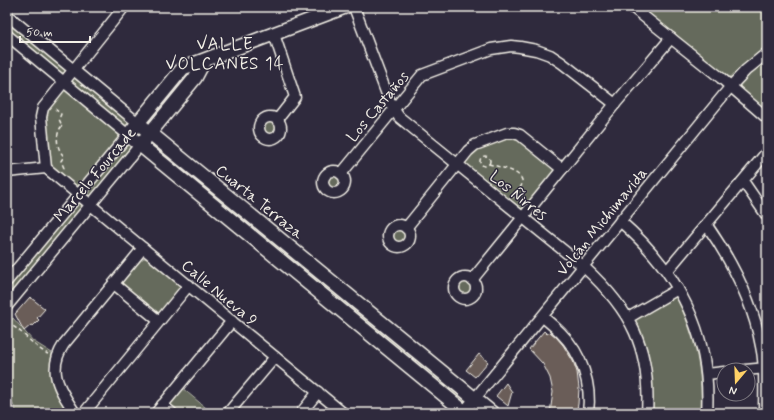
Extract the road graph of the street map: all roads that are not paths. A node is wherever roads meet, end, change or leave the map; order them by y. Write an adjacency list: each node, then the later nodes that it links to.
1 (124, 7): 11 (street)
2 (345, 7): 6 (main road, Marcelo Fourcade)
3 (354, 7): 15 (street, Los Ñirres)
4 (632, 7): 7 (street)
5 (7, 15): 11 (street, Cuarta Terraza)
6 (274, 34): 10 (main road, Marcelo Fourcade); 17 (street)
7 (671, 38): 13 (street); 14 (street)
8 (8, 39): 12 (street, Cuarta Terraza)
9 (767, 53): 13 (street, Volcán Michimavida)
10 (204, 61): 18 (main road, Marcelo Fourcade); 19 (main road, Marcelo Fourcade)
11 (73, 70): 12 (street); 18 (street, Cuarta Terraza)
12 (63, 82): 20 (street, Cuarta Terraza); 24 (street)
13 (731, 86): 16 (street); 33 (street, Volcán Michimavida)
14 (614, 104): 15 (street, Los Castaños); 25 (street)
15 (393, 110): 23 (street, Los Ñirres); 27 (street, Los Castaños)
16 (767, 118)
17 (277, 120)
18 (138, 123): 19 (main road, Cuarta Terraza); 20 (main road, Marcelo Fourcade)
19 (150, 133): 21 (main road, Marcelo Fourcade); 56 (main road, Cuarta Terraza)
20 (128, 135): 21 (main road, Cuarta Terraza); 29 (street, Marcelo Fourcade)
21 (140, 145): 30 (street, Marcelo Fourcade); 58 (main road, Cuarta Terraza)
22 (767, 152): 28 (street)
23 (457, 164): 25 (street); 32 (street, Los Ñirres); 35 (street)
24 (46, 168): 26 (street); 29 (street, Calle Nueva 9)
25 (562, 169): 32 (street)
26 (7, 172)
27 (341, 174)
28 (743, 181): 31 (street); 34 (street)
29 (78, 195): 30 (street, Calle Nueva 9); 37 (street, Marcelo Fourcade)
30 (90, 205): 36 (street, Calle Nueva 9); 40 (street, Marcelo Fourcade)
31 (767, 216)
32 (523, 217): 38 (street, Los Ñirres); 41 (street)
33 (620, 222): 38 (street, Volcán Michimavida); 39 (street)
34 (706, 224): 39 (street); 52 (street)
35 (406, 228)
36 (143, 248): 43 (street); 44 (street, Calle Nueva 9)
37 (19, 266): 40 (street); 42 (street, Marcelo Fourcade)
38 (584, 268): 47 (street, Volcán Michimavida); 48 (street, Los Ñirres)
39 (667, 271): 45 (street)
40 (32, 276): 46 (street, Marcelo Fourcade)
41 (472, 280)
42 (7, 281)
43 (114, 284): 49 (street); 59 (street)
44 (189, 285): 49 (street); 50 (street, Calle Nueva 9)
45 (678, 289): 48 (street); 54 (street)
46 (7, 306)
47 (543, 317): 56 (street, Volcán Michimavida); 67 (street)
48 (628, 318): 68 (street, Los Ñirres)
49 (159, 321): 60 (street)
50 (232, 321): 51 (street, Calle Nueva 9); 57 (street)
51 (275, 357): 55 (street, Calle Nueva 9); 63 (street)
52 (765, 368): 70 (street)
53 (716, 373): 54 (street)
54 (707, 374): 69 (street)
55 (318, 392): 64 (street); 65 (street, Calle Nueva 9)
56 (475, 399): 58 (street, Volcán Michimavida); 66 (main road, Cuarta Terraza)
57 (162, 405): 61 (street); 62 (street)
58 (465, 412)
59 (75, 413)
60 (84, 413)
61 (156, 413)
62 (172, 413)
63 (228, 413)
64 (301, 413)
65 (343, 413)
66 (492, 413)
67 (588, 413)
68 (647, 413)
69 (707, 413)
70 (764, 413)

